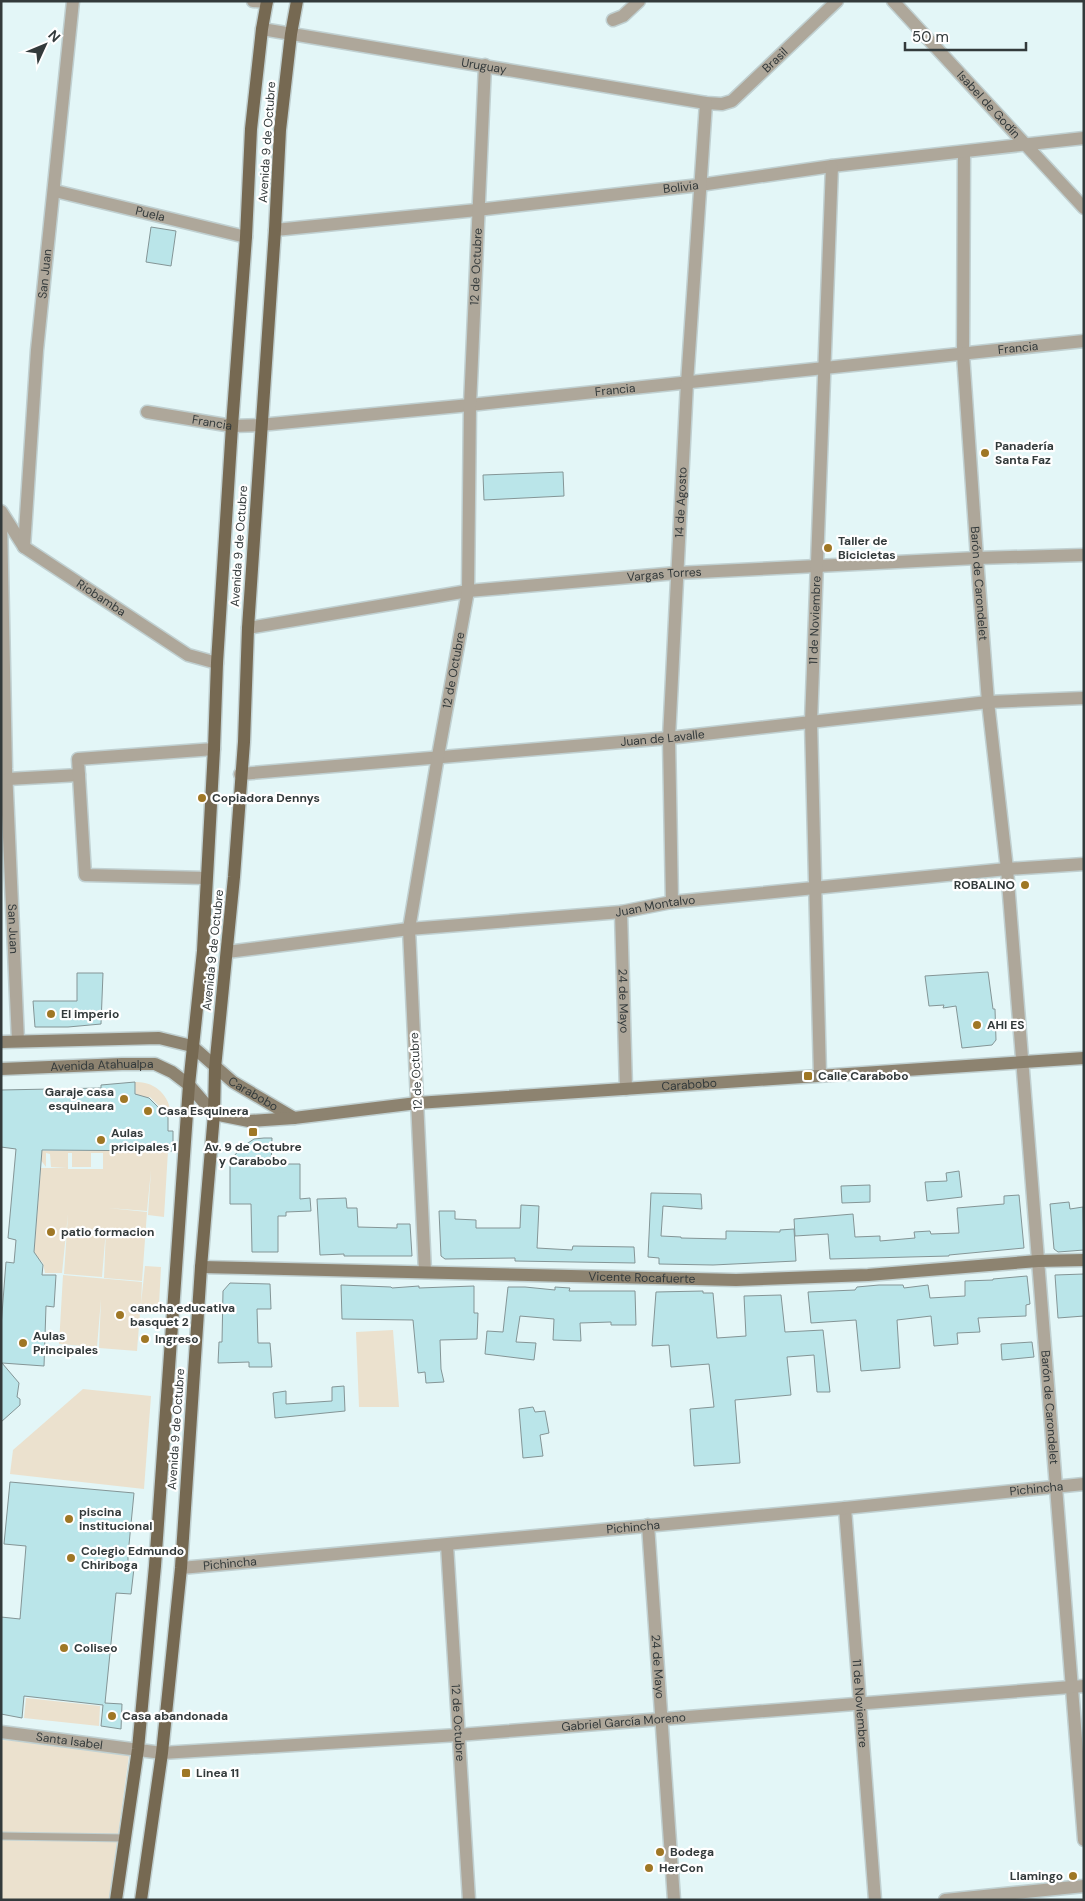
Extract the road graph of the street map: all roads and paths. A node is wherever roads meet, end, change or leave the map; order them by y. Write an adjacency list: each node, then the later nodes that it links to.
1 (73, 1): 18 (street, San Juan)
2 (253, 1): 7 (street)
3 (297, 1): 10 (main road, Avenida 9 de Octubre)
4 (639, 1): 8 (street)
5 (837, 1): 12 (street, Brasil)
6 (893, 1): 14 (street, Isabel de Godín)
7 (267, 2): 9 (main road, Avenida 9 de Octubre)
8 (613, 20)
9 (262, 29): 10 (street, Uruguay); 22 (main road, Avenida 9 de Octubre)
10 (290, 34): 11 (street, Uruguay); 21 (main road, Avenida 9 de Octubre)
11 (485, 65): 12 (street, Uruguay); 20 (street, 12 de Octubre)
12 (706, 103): 17 (street, 14 de Agosto)
13 (1084, 138): 14 (street, Bolivia)
14 (1026, 146): 15 (street, Bolivia); 19 (street, Isabel de Godín)
15 (964, 153): 16 (street, Bolivia); 24 (street, Barón de Carondelet)
16 (832, 166): 17 (street, Bolivia); 25 (street, 11 de Noviembre)
17 (700, 185): 20 (street, Bolivia); 26 (street, 14 de Agosto)
18 (55, 191): 22 (street, Puela); 33 (street, San Juan)
19 (1084, 208)
20 (477, 210): 21 (street, Bolivia); 27 (street, 12 de Octubre)
21 (275, 230): 29 (main road, Avenida 9 de Octubre)
22 (246, 237): 30 (main road, Avenida 9 de Octubre)
23 (1084, 340): 24 (street, Francia)
24 (963, 354): 25 (street, Francia); 35 (street, Barón de Carondelet)
25 (825, 367): 26 (street, Francia); 36 (street, 11 de Noviembre)
26 (687, 383): 27 (street, Francia); 37 (street, 14 de Agosto)
27 (470, 405): 29 (street, Francia); 38 (street, 12 de Octubre)
28 (148, 412): 30 (street, Francia)
29 (260, 425): 30 (street, Francia); 39 (main road, Avenida 9 de Octubre)
30 (232, 426): 40 (main road, Avenida 9 de Octubre)
31 (1, 512): 33 (street, Riobamba)
32 (1, 517): 47 (street, San Juan)
33 (24, 547): 40 (street, Riobamba)
34 (1084, 555): 35 (street, Vargas Torres)
35 (977, 558): 36 (street, Vargas Torres); 42 (street, Barón de Carondelet)
36 (818, 567): 37 (street, Vargas Torres); 43 (street, 11 de Noviembre)
37 (677, 573): 38 (street, Vargas Torres); 44 (street, 14 de Agosto)
38 (468, 591): 39 (street, Vargas Torres); 46 (street, 12 de Octubre)
39 (248, 628): 48 (main road, Avenida 9 de Octubre)
40 (217, 663): 45 (main road, Avenida 9 de Octubre)
41 (1084, 698): 42 (street, Juan de Lavalle)
42 (988, 702): 43 (street, Juan de Lavalle); 51 (street, Barón de Carondelet)
43 (811, 722): 44 (street, Juan de Lavalle); 53 (street, 11 de Noviembre)
44 (669, 738): 46 (street, Juan de Lavalle); 54 (street, 14 de Agosto)
45 (214, 749): 49 (street); 52 (main road, Avenida 9 de Octubre)
46 (438, 756): 48 (street, Juan de Lavalle); 56 (street, 12 de Octubre)
47 (5, 773): 49 (street); 58 (street, San Juan)
48 (240, 774): 57 (main road, Avenida 9 de Octubre)
49 (79, 776): 52 (street)
50 (1084, 864): 51 (street, Juan Montalvo)
51 (1007, 869): 53 (street, Juan Montalvo); 62 (street, Barón de Carondelet)
52 (206, 878): 60 (main road, Avenida 9 de Octubre)
53 (815, 889): 54 (street, Juan Montalvo); 65 (street, 11 de Noviembre)
54 (672, 902): 55 (street, Juan Montalvo)
55 (621, 912): 56 (street, Juan Montalvo); 67 (street, 24 de Mayo)
56 (409, 929): 57 (street, Juan Montalvo); 68 (street, 12 de Octubre)
57 (227, 952): 63 (main road, Avenida 9 de Octubre)
58 (18, 1041): 59 (main road); 60 (main road)
59 (1, 1042)
60 (192, 1046): 63 (main road); 66 (main road, Avenida 9 de Octubre)
61 (1084, 1058): 62 (main road, Carabobo)
62 (1022, 1063): 65 (main road, Carabobo); 72 (street, Barón de Carondelet)
63 (215, 1068): 69 (main road, Avenida 9 de Octubre); 70 (main road, Carabobo)
64 (1, 1069): 66 (main road, Avenida Atahualpa)
65 (820, 1075): 67 (main road, Carabobo)
66 (189, 1085): 69 (main road, Avenida Atahualpa); 86 (main road, Avenida 9 de Octubre)
67 (626, 1089): 68 (main road, Carabobo)
68 (417, 1103): 70 (main road, Carabobo); 74 (street, 12 de Octubre)
69 (214, 1114): 70 (main road, Carabobo); 73 (main road, Avenida 9 de Octubre)
70 (294, 1118)
71 (1084, 1260): 72 (main road, Vicente Rocafuerte)
72 (1038, 1261): 74 (main road, Vicente Rocafuerte); 76 (street, Barón de Carondelet)
73 (201, 1267): 74 (main road, Vicente Rocafuerte); 80 (main road, Avenida 9 de Octubre)
74 (425, 1272)
75 (1084, 1484): 76 (street, Pichincha)
76 (1056, 1486): 77 (street, Pichincha); 81 (street, Barón de Carondelet)
77 (845, 1508): 78 (street, Pichincha); 82 (street, 11 de Noviembre)
78 (648, 1525): 79 (street, Pichincha); 83 (street, 24 de Mayo)
79 (447, 1544): 80 (street, Pichincha); 85 (street, 12 de Octubre)
80 (181, 1568): 87 (main road, Avenida 9 de Octubre)
81 (1078, 1686): 82 (street, Gabriel García Moreno); 90 (street, Barón de Carondelet)
82 (860, 1703): 83 (street, Gabriel García Moreno); 96 (street, 11 de Noviembre)
83 (661, 1719): 85 (street, Gabriel García Moreno); 95 (street, 24 de Mayo)
84 (1, 1732): 86 (street, Santa Isabel)
85 (458, 1735): 87 (street, Gabriel García Moreno); 94 (street, 12 de Octubre)
86 (138, 1749): 87 (street, Santa Isabel); 89 (main road, Avenida 9 de Octubre)
87 (162, 1753): 93 (main road, Avenida 9 de Octubre)
88 (1, 1836): 89 (lane)
89 (125, 1838): 92 (main road, Avenida 9 de Octubre)
90 (1084, 1840)
91 (1084, 1886): 97 (street)
92 (116, 1900)
93 (141, 1900)
94 (469, 1900)
95 (674, 1900)
96 (875, 1900)
97 (945, 1900)

